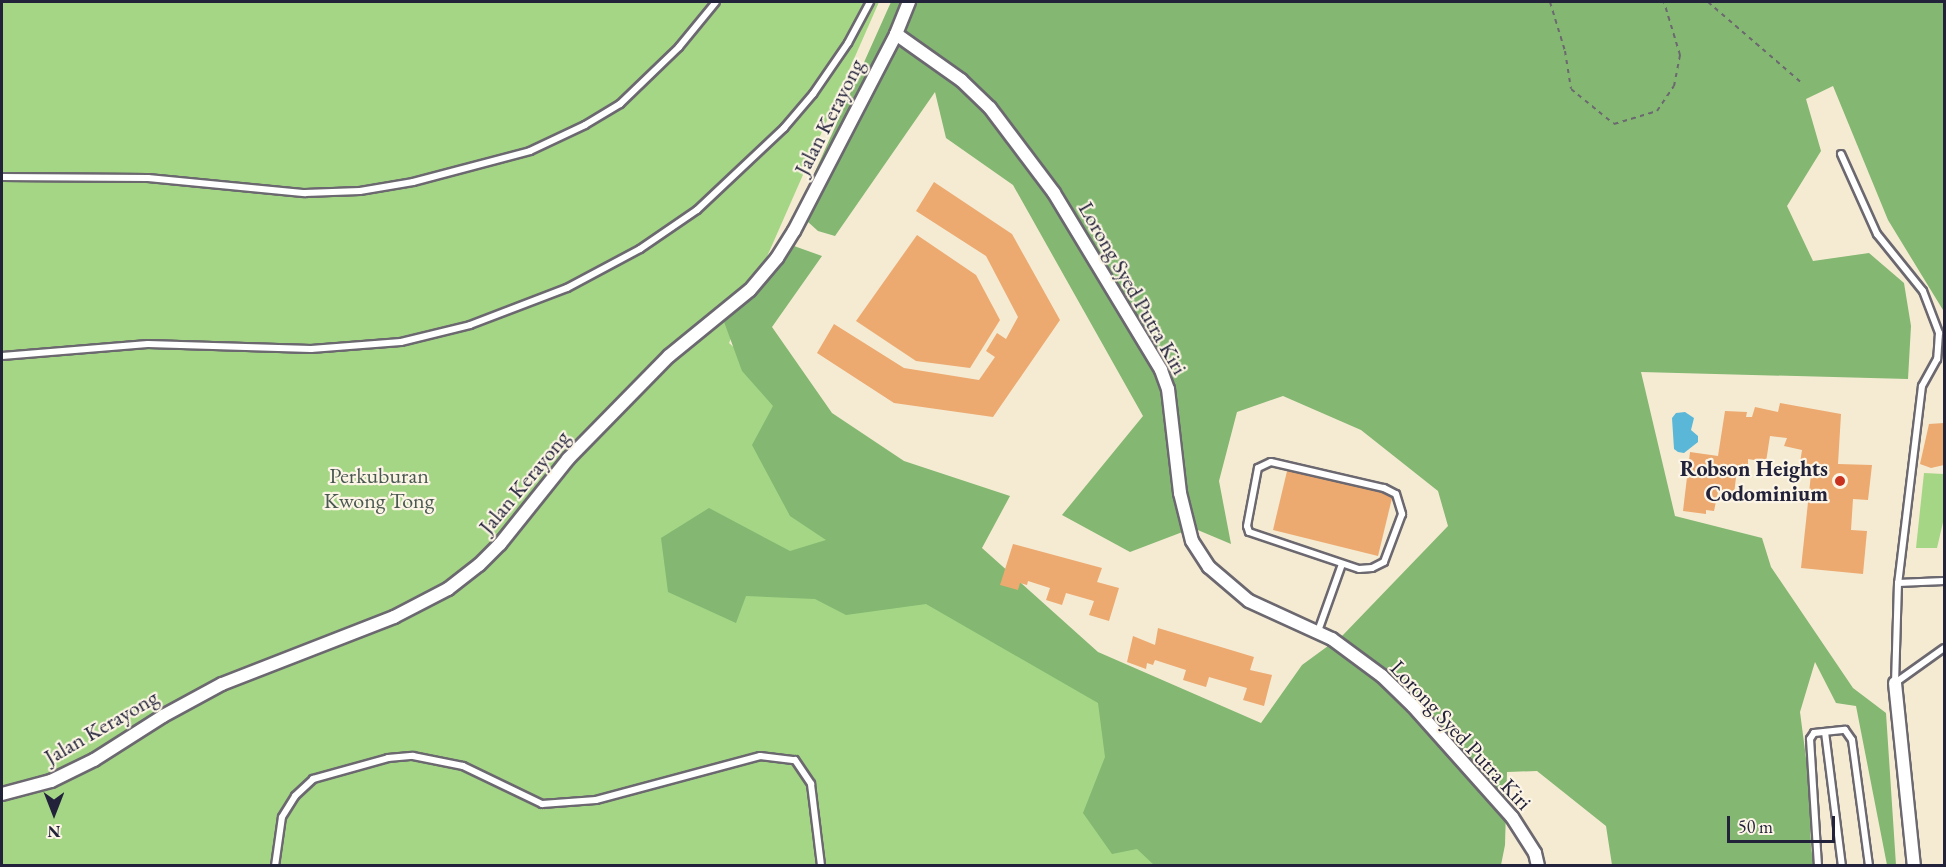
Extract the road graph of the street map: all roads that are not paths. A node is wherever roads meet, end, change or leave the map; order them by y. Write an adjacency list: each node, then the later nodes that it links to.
1 (716, 2): 6 (lane)
2 (870, 2): 7 (lane)
3 (909, 2): 4 (street, Jalan Kerayong)
4 (896, 34): 12 (street, Lorong Syed Putra Kiri); 16 (street, Jalan Kerayong)
5 (1841, 154): 8 (lane)
6 (2, 177)
7 (2, 356)
8 (1941, 359): 11 (lane)
9 (1342, 564): 9 (lane); 12 (lane)
10 (1944, 581): 11 (lane)
11 (1898, 583): 14 (lane)
12 (1317, 634): 19 (street, Lorong Syed Putra Kiri)
13 (1944, 648): 14 (lane)
14 (1895, 683): 23 (street)
15 (1825, 732): 20 (lane); 21 (lane); 22 (lane)
16 (2, 794)
17 (275, 866): 18 (lane)
18 (821, 866)
19 (1538, 866)
20 (1818, 866)
21 (1842, 866)
22 (1869, 866)
23 (1914, 866)

